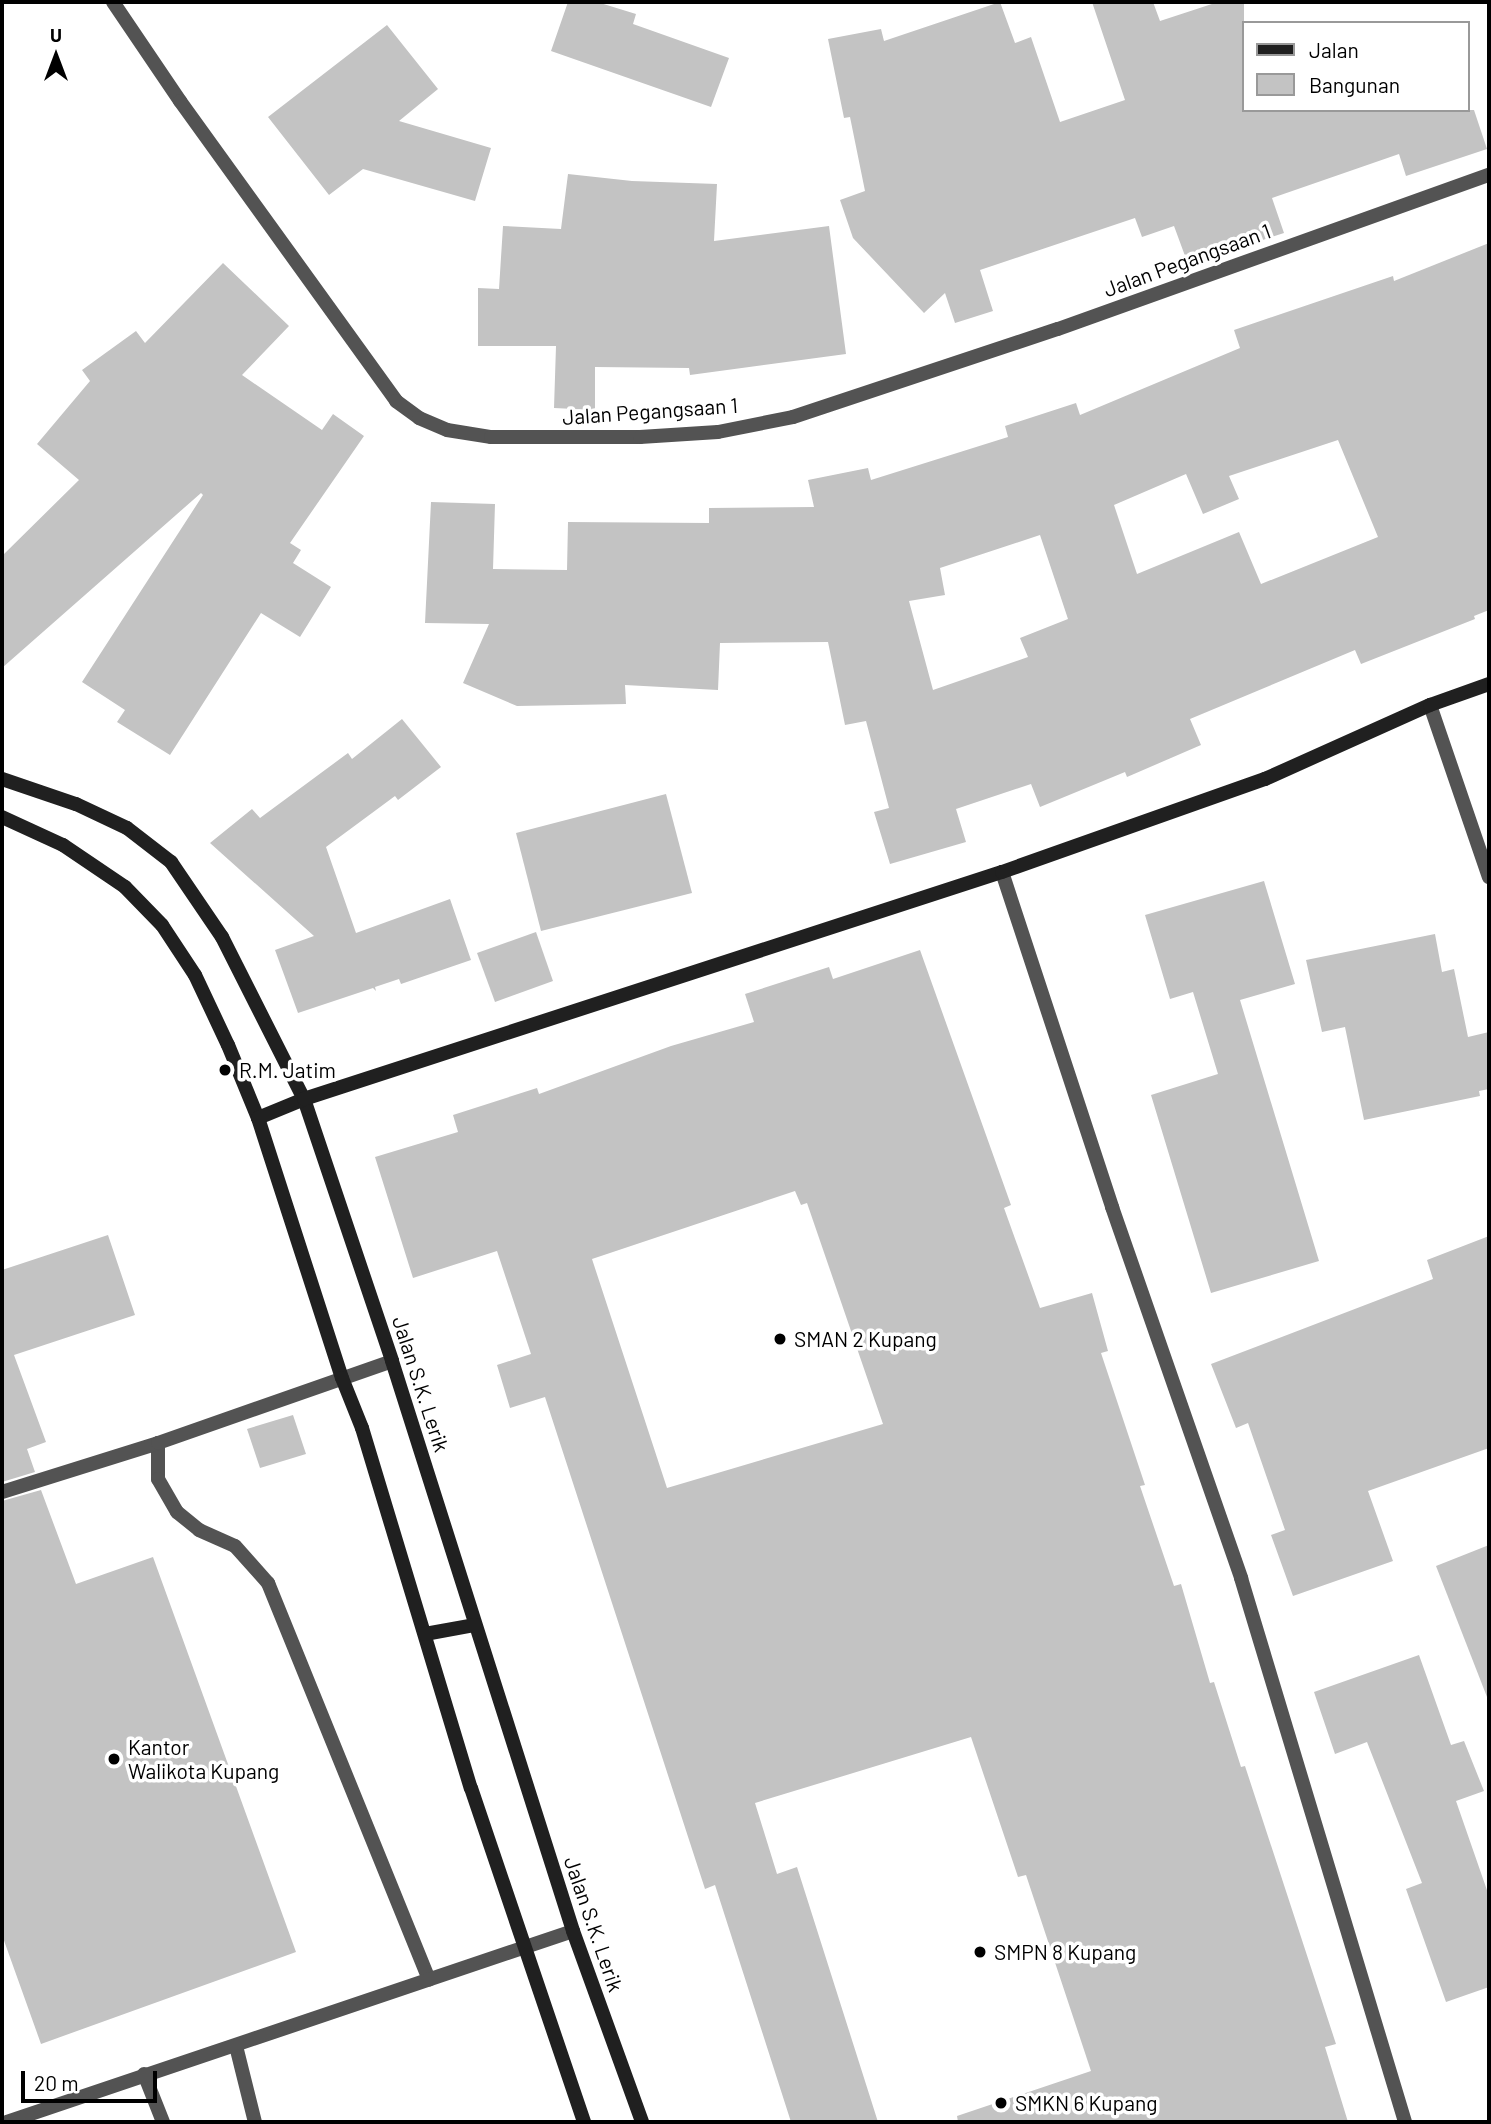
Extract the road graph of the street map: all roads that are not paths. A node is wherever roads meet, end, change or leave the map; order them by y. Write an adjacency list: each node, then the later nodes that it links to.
1 (113, 2): 2 (street, Jalan Pegangsaan 1)
2 (1489, 175)
3 (1489, 684): 4 (main road)
4 (1430, 705): 7 (main road); 8 (street)
5 (2, 779): 9 (main road, Jalan S.K. Lerik)
6 (2, 817): 10 (main road)
7 (1002, 872): 9 (main road); 27 (street)
8 (1489, 877)
9 (304, 1099): 10 (main road); 11 (main road, Jalan S.K. Lerik)
10 (258, 1118): 12 (main road)
11 (392, 1361): 12 (street); 15 (main road, Jalan S.K. Lerik)
12 (342, 1378): 13 (street); 16 (main road)
13 (158, 1443): 14 (street); 19 (street)
14 (2, 1492)
15 (475, 1625): 16 (main road); 17 (main road, Jalan S.K. Lerik)
16 (425, 1634): 18 (main road)
17 (573, 1931): 18 (street); 26 (main road, Jalan S.K. Lerik)
18 (526, 1949): 19 (street); 25 (main road)
19 (429, 1980): 20 (street)
20 (236, 2046): 21 (street); 24 (street)
21 (144, 2074): 22 (street); 23 (street)
22 (7, 2122)
23 (163, 2122)
24 (255, 2122)
25 (584, 2122)
26 (642, 2122)
27 (1405, 2122)

